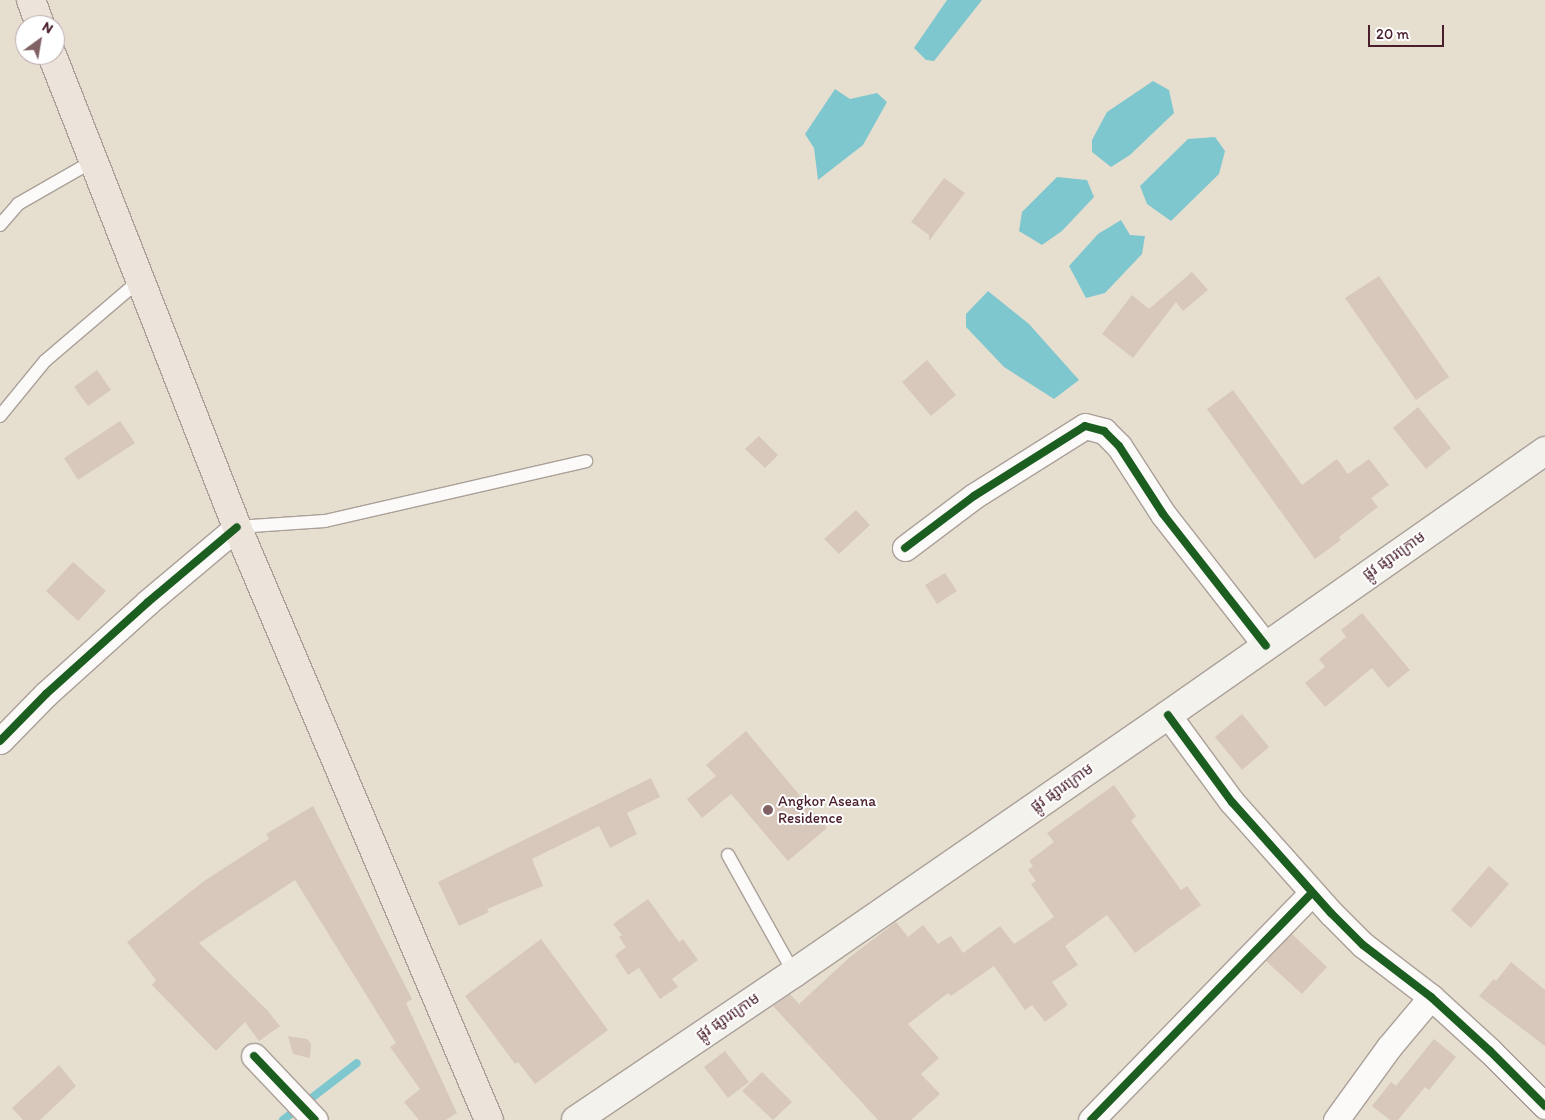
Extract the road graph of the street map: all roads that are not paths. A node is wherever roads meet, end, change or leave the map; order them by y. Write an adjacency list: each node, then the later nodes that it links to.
1 (31, 0): 2 (highway)
2 (36, 15)
3 (56, 65): 4 (highway)
4 (94, 161): 5 (lane); 6 (highway)
5 (0, 225)
6 (140, 280): 7 (lane); 10 (highway)
7 (0, 416)
8 (1545, 451): 12 (main road, ផ្លូវ ផ្សារក្រោម)
9 (586, 461): 10 (lane)
10 (237, 526): 14 (street); 22 (highway)
11 (905, 548): 12 (street)
12 (1266, 646): 13 (main road, ផ្លូវ ផ្សារក្រោម)
13 (1168, 715): 16 (street); 17 (main road, ផ្លូវ ផ្សារក្រោម)
14 (0, 741)
15 (728, 855): 17 (lane)
16 (1312, 893): 18 (street); 24 (street)
17 (794, 973): 23 (main road, ផ្លូវ ផ្សារក្រោម)
18 (1431, 997): 20 (street); 25 (street)
19 (254, 1056): 21 (street)
20 (1545, 1106)
21 (310, 1114)
22 (489, 1120)
23 (576, 1120)
24 (1090, 1120)
25 (1336, 1120)

